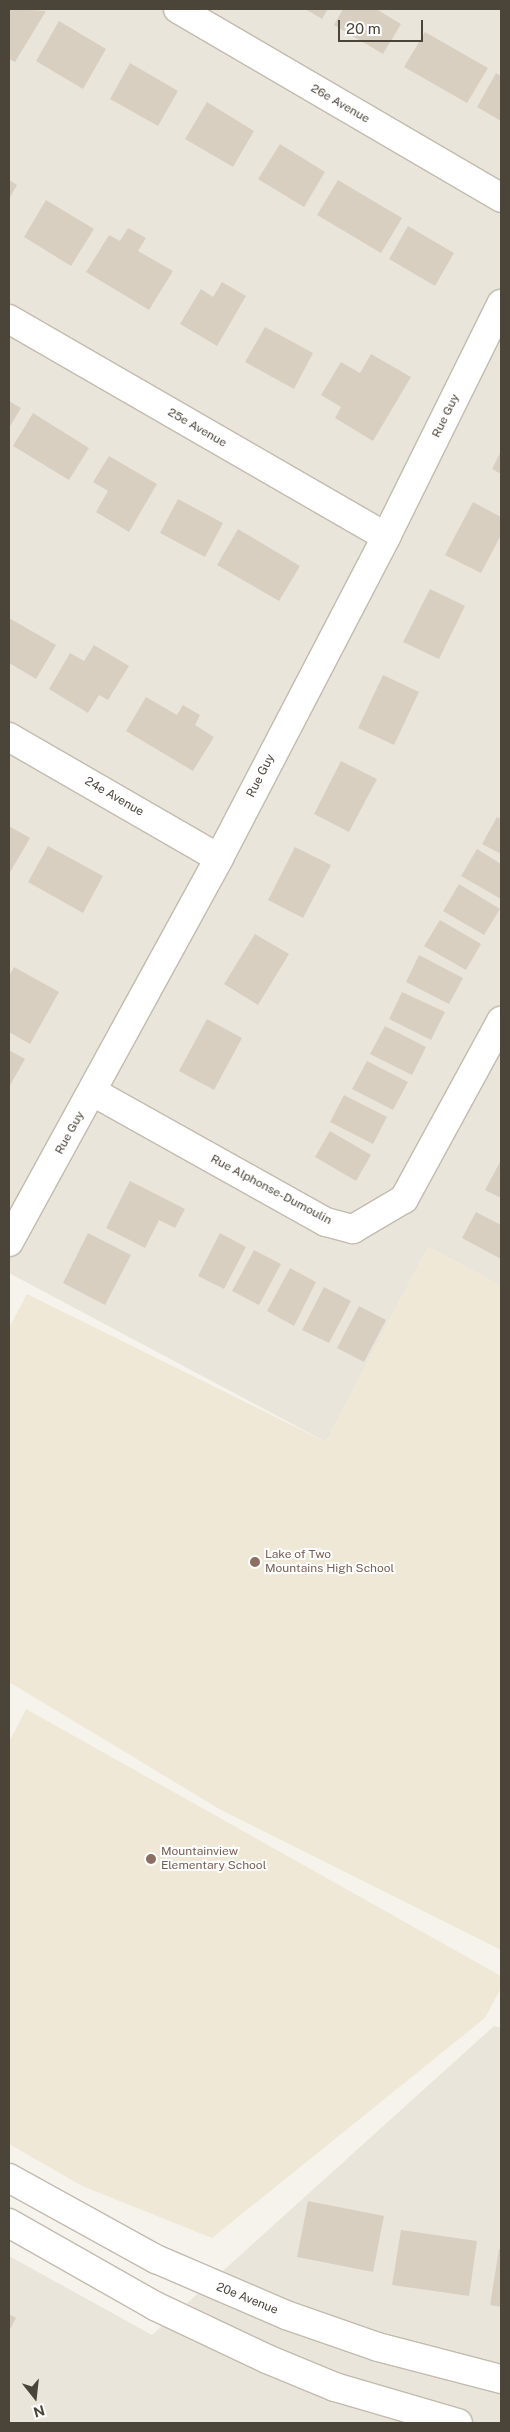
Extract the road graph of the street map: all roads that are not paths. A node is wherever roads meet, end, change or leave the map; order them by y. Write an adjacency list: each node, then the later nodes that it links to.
1 (178, 9): 2 (street, 26e Avenue)
2 (501, 198)
3 (501, 304): 5 (street, Rue Guy)
4 (9, 319): 5 (street, 25e Avenue)
5 (386, 537): 7 (street, Rue Guy)
6 (9, 737): 7 (street, 24e Avenue)
7 (219, 858): 9 (street, Rue Guy)
8 (501, 1021): 9 (street, Rue Alphonse-Dumoulin)
9 (93, 1092): 10 (street, Rue Guy)
10 (9, 1242)
11 (9, 2178): 13 (street, 20e Avenue)
12 (9, 2223): 14 (street)
13 (501, 2380)
14 (458, 2423)

